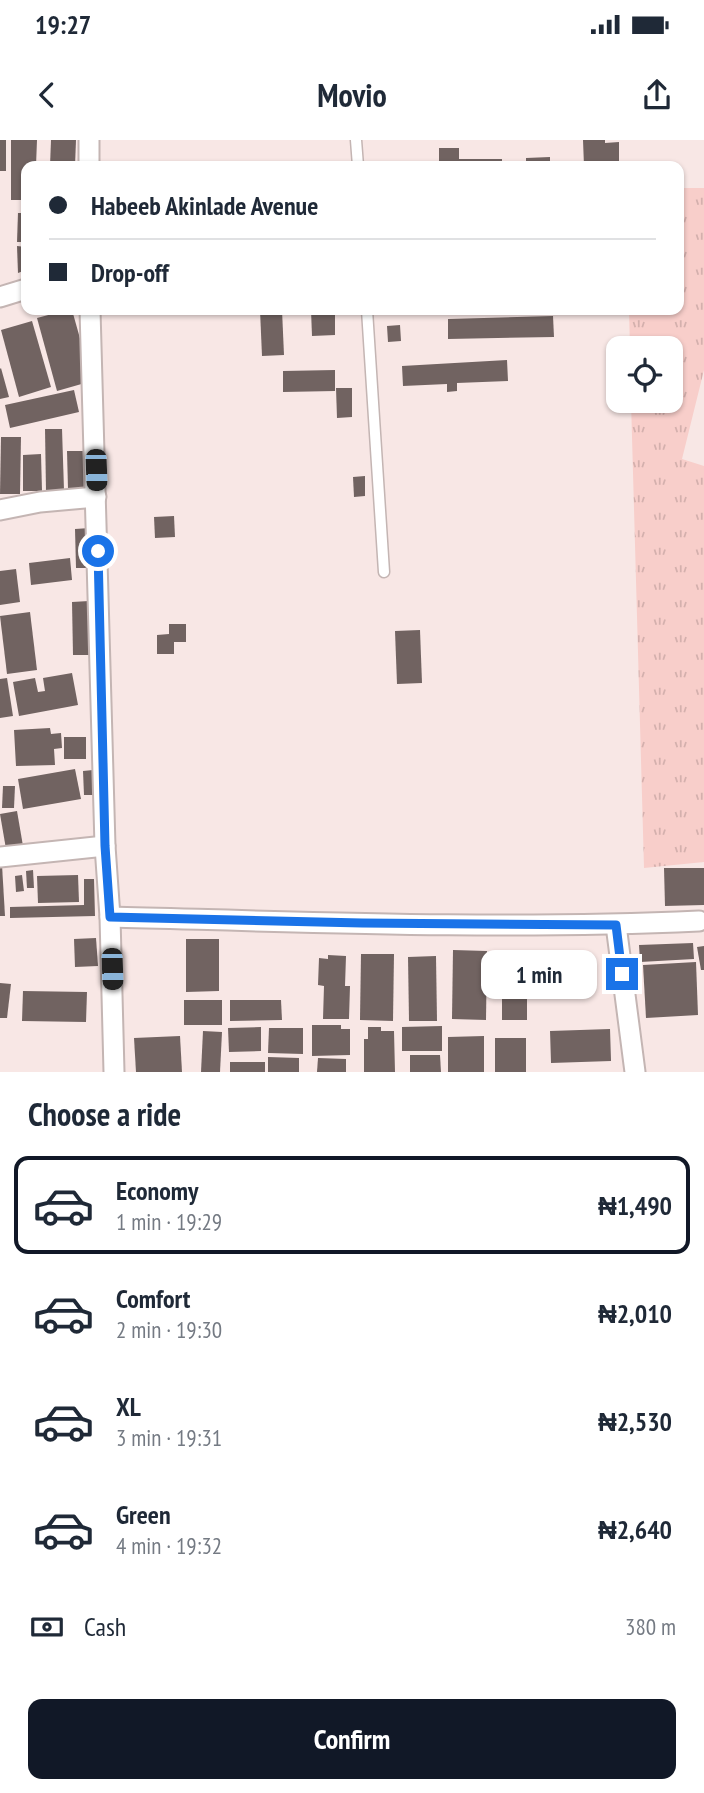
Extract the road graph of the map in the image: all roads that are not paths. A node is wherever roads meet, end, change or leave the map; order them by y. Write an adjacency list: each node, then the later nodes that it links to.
1 (89, 140): 3 (street)
2 (356, 140): 4 (lane)
3 (89, 161)
4 (358, 161)
5 (21, 291): 6 (street)
6 (0, 297)
7 (90, 315): 9 (street)
8 (367, 315): 11 (lane)
9 (96, 497): 10 (street); 12 (street)
10 (0, 510)
11 (384, 572)
12 (105, 846): 13 (street); 14 (street)
13 (0, 857)
14 (110, 917): 16 (street); 17 (street)
15 (699, 921): 16 (street)
16 (616, 925): 18 (street)
17 (114, 1072)
18 (635, 1072)

